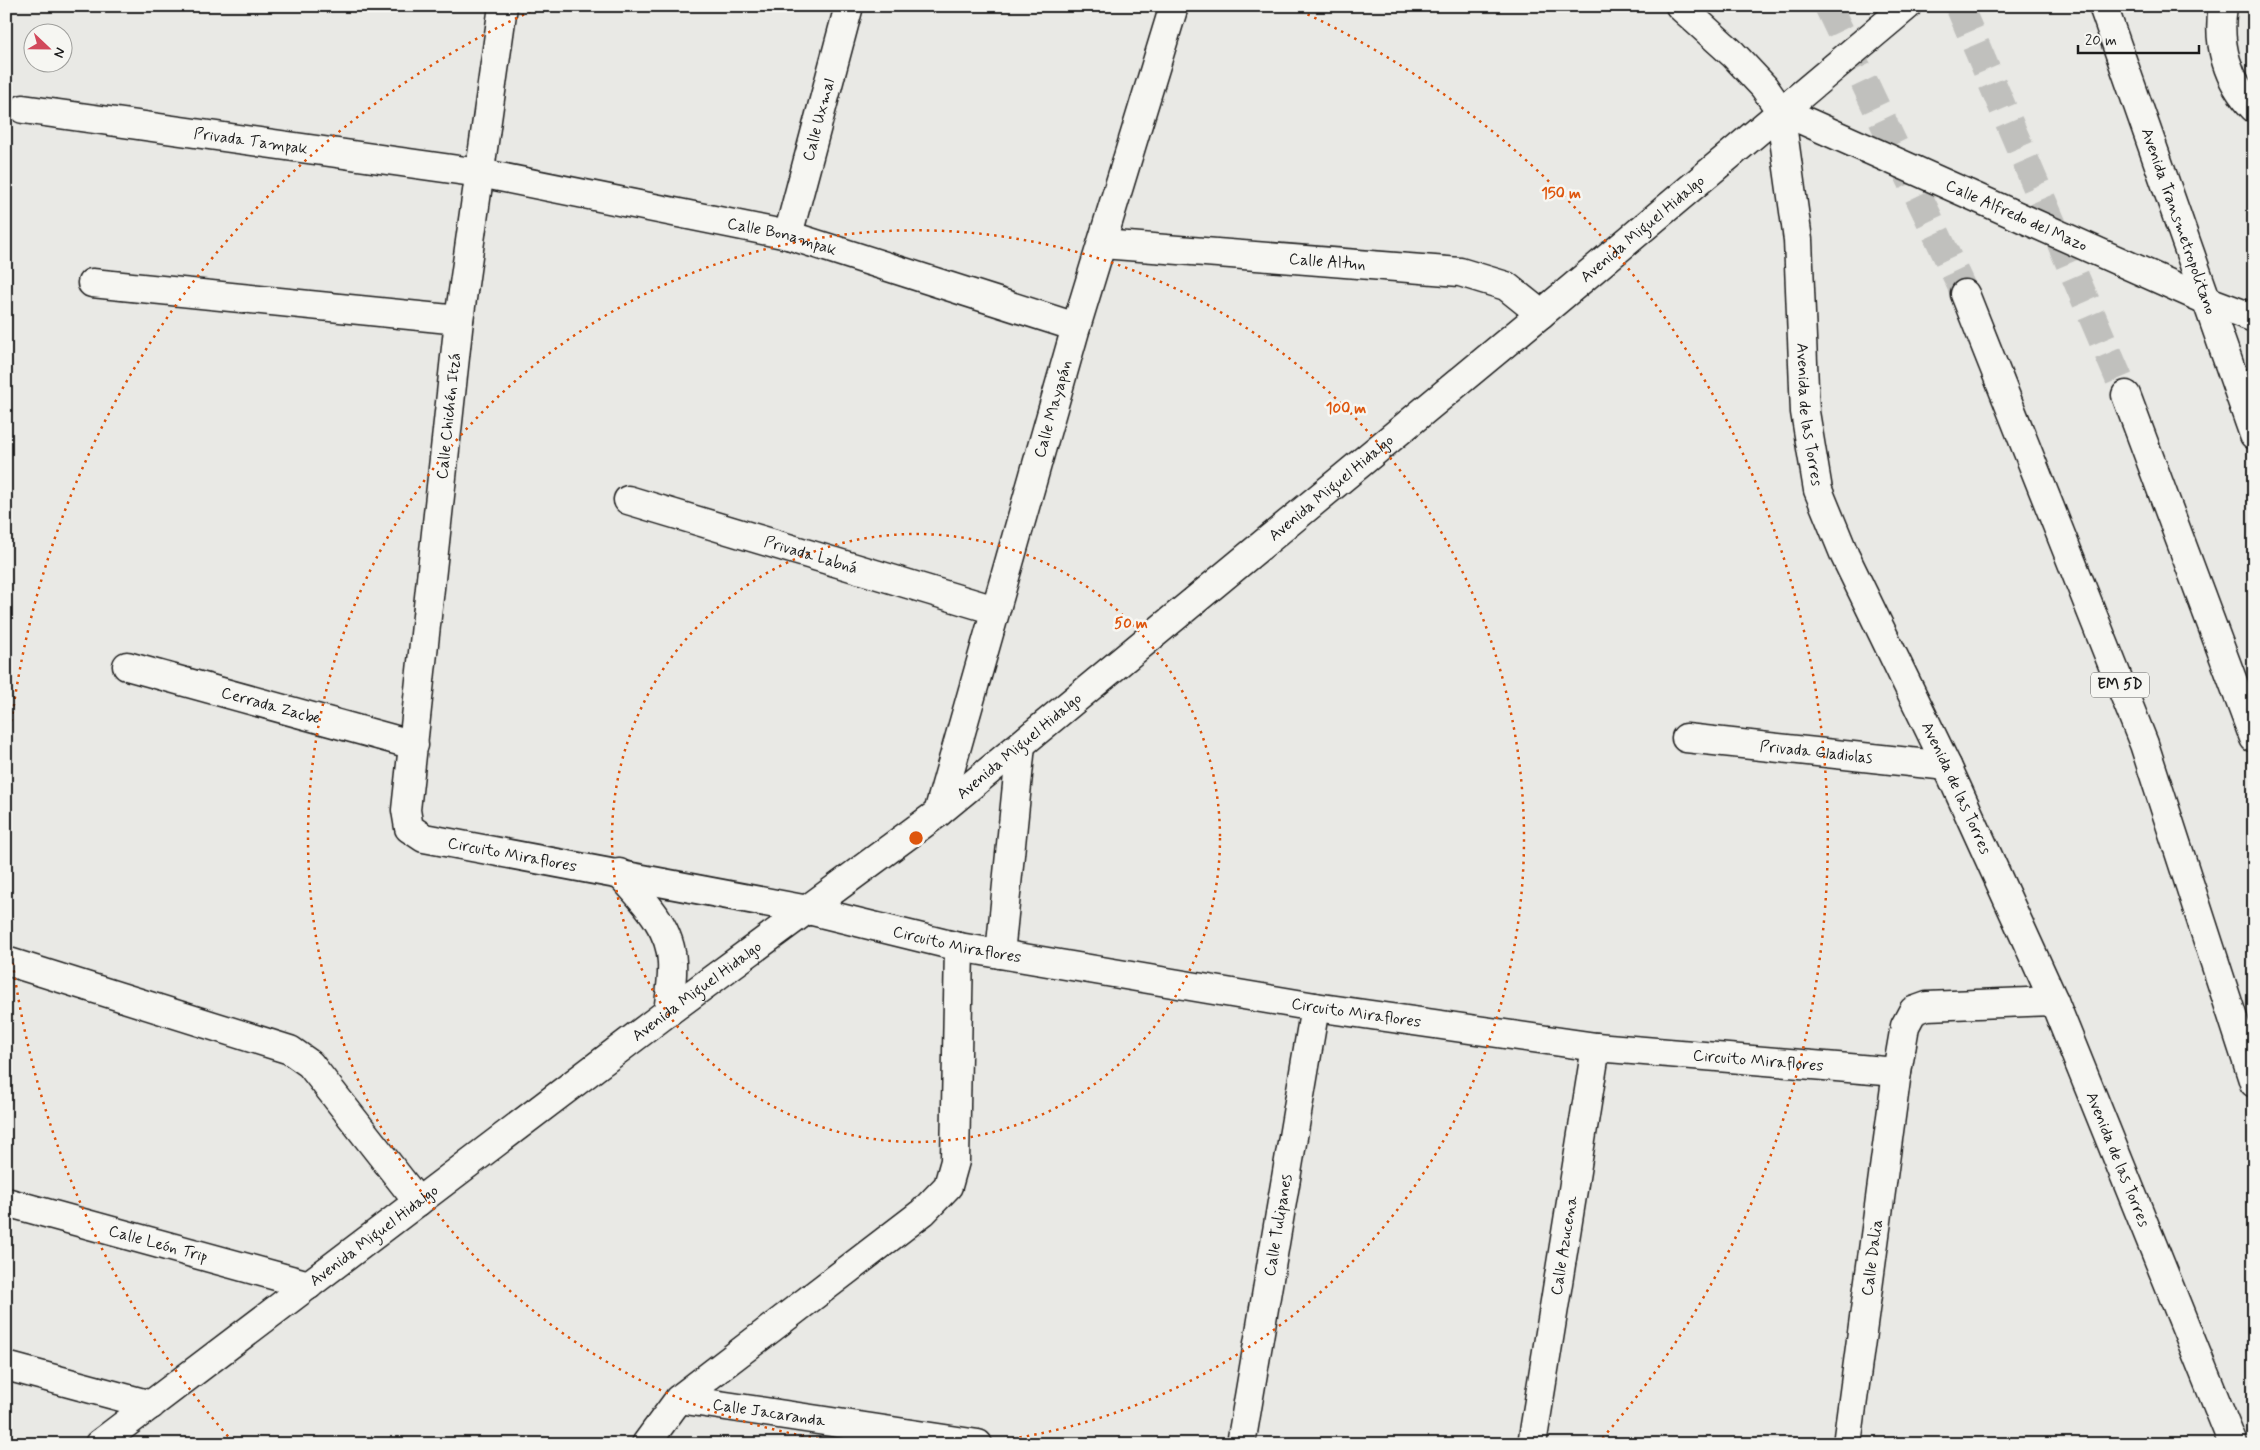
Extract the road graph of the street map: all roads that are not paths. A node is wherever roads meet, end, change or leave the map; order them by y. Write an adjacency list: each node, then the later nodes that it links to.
1 (503, 6): 11 (main road, Calle Chichén Itzá)
2 (849, 6): 12 (main road, Calle Uxmal)
3 (1174, 6): 13 (main road, Calle Mayapán)
4 (1680, 6): 10 (main road)
5 (1907, 6): 10 (main road, Avenida Miguel Hidalgo)
6 (2103, 6): 16 (main road, Avenida Transmetropolitano)
7 (2223, 6): 8 (main road)
8 (2254, 108)
9 (22, 109): 11 (main road, Privada Tampak)
10 (1780, 110): 16 (main road, Calle Alfredo del Mazo); 17 (main road, Avenida Miguel Hidalgo); 30 (main road, Avenida de las Torres)
11 (480, 173): 12 (main road, Calle Bonampak); 19 (main road, Calle Chichén Itzá)
12 (788, 235): 20 (main road, Calle Bonampak)
13 (1102, 244): 17 (main road, Calle Altun); 20 (main road, Calle Mayapán)
14 (92, 283): 19 (main road)
15 (1965, 294): 43 (main road, EM 5D)
16 (2206, 300): 18 (main road, Calle Alfredo del Mazo); 22 (main road, Avenida Transmetropolitano)
17 (1541, 314): 29 (main road, Avenida Miguel Hidalgo)
18 (2254, 318)
19 (459, 320): 28 (main road, Calle Chichén Itzá)
20 (1076, 328): 24 (main road, Calle Mayapán)
21 (2126, 394): 27 (main road)
22 (2254, 435)
23 (628, 500): 24 (main road, Privada Labná)
24 (995, 610): 31 (main road, Calle Mayapán)
25 (127, 666): 28 (main road, Cerrada Zacbe)
26 (1686, 738): 30 (main road, Privada Gladiolas)
27 (2254, 738)
28 (414, 745): 32 (main road, Calle Chichén Itzá)
29 (1021, 745): 31 (main road, Avenida Miguel Hidalgo); 36 (main road)
30 (1947, 766): 38 (main road, Avenida de las Torres)
31 (938, 813): 34 (main road, Avenida Miguel Hidalgo)
32 (409, 828): 33 (main road, Circuito Miraflores)
33 (619, 873): 34 (main road, Circuito Miraflores); 40 (main road)
34 (808, 910): 35 (main road, Circuito Miraflores); 40 (main road, Avenida Miguel Hidalgo)
35 (959, 947): 36 (main road, Circuito Miraflores); 48 (main road)
36 (1000, 954): 39 (main road, Circuito Miraflores)
37 (6, 961): 45 (main road)
38 (2054, 1001): 42 (main road); 56 (main road, Avenida de las Torres)
39 (1315, 1007): 41 (main road, Circuito Miraflores); 53 (main road, Calle Tulipanes)
40 (668, 1012): 45 (main road, Avenida Miguel Hidalgo)
41 (1596, 1048): 42 (main road, Circuito Miraflores); 54 (main road, Calle Azucena)
42 (1897, 1072): 55 (main road, Calle Dalia)
43 (2254, 1083)
44 (6, 1202): 46 (main road, Calle León Trip)
45 (418, 1202): 46 (main road, Avenida Miguel Hidalgo)
46 (309, 1285): 49 (main road, Avenida Miguel Hidalgo)
47 (6, 1366): 49 (main road)
48 (679, 1399): 51 (main road); 52 (main road, Calle Jacaranda)
49 (151, 1405): 50 (main road, Avenida Miguel Hidalgo)
50 (99, 1444)
51 (646, 1444)
52 (978, 1444)
53 (1241, 1444)
54 (1532, 1444)
55 (1847, 1444)
56 (2233, 1444)

